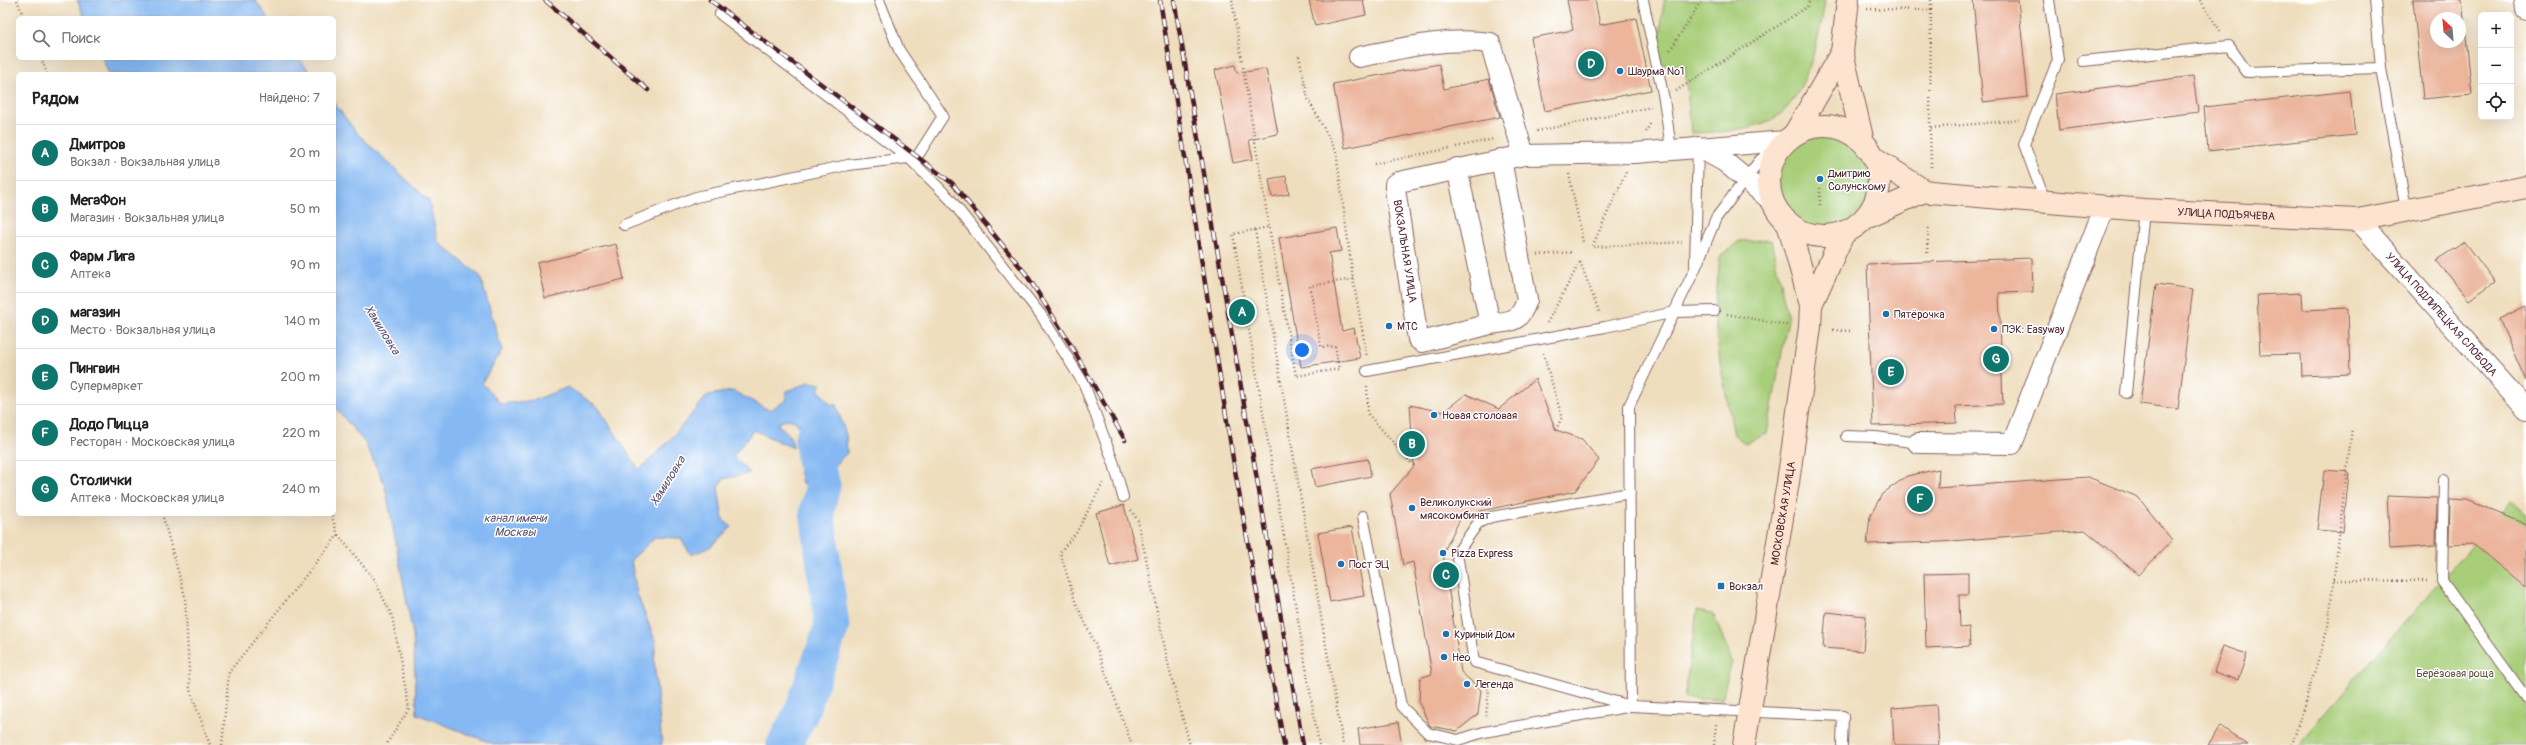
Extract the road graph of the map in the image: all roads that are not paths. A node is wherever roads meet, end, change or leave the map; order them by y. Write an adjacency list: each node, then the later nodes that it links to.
1 (879, 0): 18 (lane)
2 (1643, 0): 15 (lane)
3 (2049, 0): 24 (lane)
4 (2375, 0): 12 (lane)
5 (2525, 0): 7 (street)
6 (1857, 5): 9 (main road, МОСКОВСКАЯ УЛИЦА)
7 (2526, 10)
8 (720, 14): 18 (lane)
9 (1842, 52): 13 (main road, МОСКОВСКАЯ УЛИЦА); 16 (main road, МОСКОВСКАЯ УЛИЦА)
10 (1359, 57): 17 (street)
11 (2083, 61): 12 (lane)
12 (2381, 68): 28 (lane)
13 (1790, 138): 14 (street, ВОКЗАЛЬНАЯ УЛИЦА); 16 (main road); 21 (lane); 25 (main road, МОСКОВСКАЯ УЛИЦА)
14 (1698, 147): 15 (street, ВОКЗАЛЬНАЯ УЛИЦА); 21 (street); 34 (lane)
15 (1671, 149): 17 (street, ВОКЗАЛЬНАЯ УЛИЦА)
16 (1869, 150): 23 (main road, УЛИЦА ПОДЪЯЧЕВА); 29 (main road, МОСКОВСКАЯ УЛИЦА)
17 (1524, 155): 19 (street, ВОКЗАЛЬНАЯ УЛИЦА)
18 (909, 158): 32 (lane); 46 (lane)
19 (1501, 160): 20 (street, ВОКЗАЛЬНАЯ УЛИЦА); 38 (street)
20 (1457, 168): 38 (street); 38 (street, ВОКЗАЛЬНАЯ УЛИЦА)
21 (1745, 179): 25 (street); 34 (lane)
22 (2526, 186): 28 (main road, УЛИЦА ПОДЪЯЧЕВА)
23 (1924, 191): 24 (main road, УЛИЦА ПОДЪЯЧЕВА); 29 (main road, УЛИЦА ПОДЪЯЧЕВА)
24 (2045, 201): 26 (main road, УЛИЦА ПОДЪЯЧЕВА)
25 (1773, 202): 31 (main road, МОСКОВСКАЯ УЛИЦА)
26 (2105, 206): 27 (main road, УЛИЦА ПОДЪЯЧЕВА); 43 (street)
27 (2144, 210): 30 (main road, УЛИЦА ПОДЪЯЧЕВА); 40 (lane)
28 (2406, 210): 30 (main road, УЛИЦА ПОДЪЯЧЕВА)
29 (1866, 217): 33 (main road, МОСКОВСКАЯ УЛИЦА)
30 (2358, 220): 41 (street, УЛИЦА ПОДЛИПЕЦКАЯ СЛОБОДА)
31 (1788, 223): 33 (main road, МОСКОВСКАЯ УЛИЦА); 35 (main road, МОСКОВСКАЯ УЛИЦА)
32 (624, 225)
33 (1844, 232): 35 (main road, МОСКОВСКАЯ УЛИЦА)
34 (1695, 269): 37 (lane)
35 (1811, 305): 50 (main road, МОСКОВСКАЯ УЛИЦА)
36 (1714, 311): 37 (lane)
37 (1675, 312): 39 (lane); 45 (lane)
38 (1490, 324)
39 (1367, 371)
40 (2126, 393)
41 (2526, 409)
42 (1846, 436): 43 (lane)
43 (1918, 443)
44 (2444, 480): 48 (lane)
45 (1630, 494): 49 (lane); 49 (lane)
46 (1123, 497)
47 (1363, 516): 49 (lane)
48 (2526, 698)
49 (1631, 706): 50 (lane)
50 (1749, 710): 51 (main road, МОСКОВСКАЯ УЛИЦА); 52 (lane)
51 (1744, 745)
52 (1842, 745)

